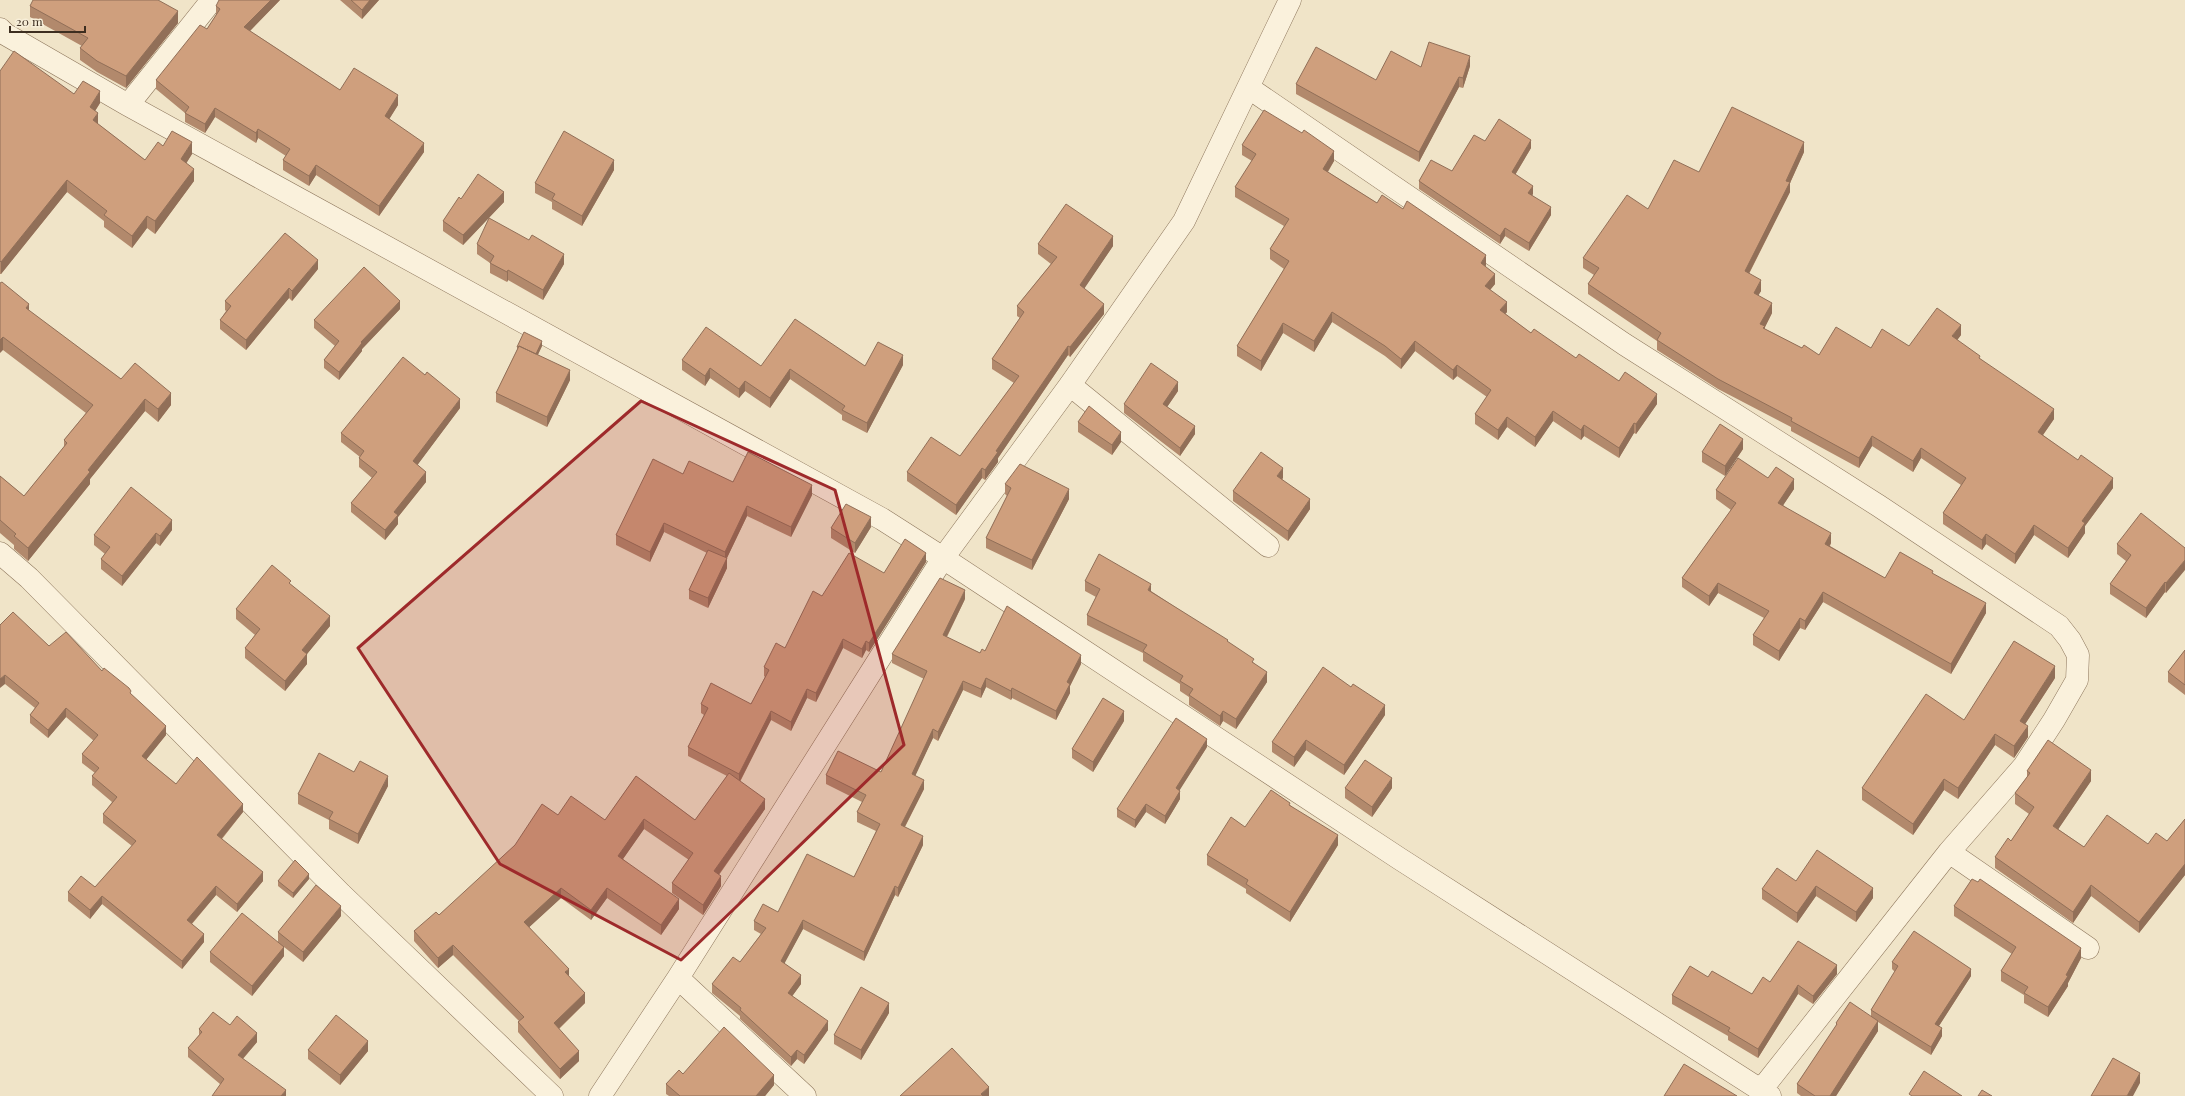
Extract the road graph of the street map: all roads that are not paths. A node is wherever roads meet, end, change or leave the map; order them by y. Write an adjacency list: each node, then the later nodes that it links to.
1 (212, 0): 5 (street)
2 (1290, 0): 4 (street)
3 (2, 35): 5 (street)
4 (1249, 88): 6 (street); 10 (street)
5 (128, 105): 9 (street)
6 (1070, 385): 7 (street); 9 (street)
7 (1268, 546)
8 (0, 553): 14 (street)
9 (943, 558): 12 (street); 13 (street)
10 (1950, 852): 11 (street); 13 (street)
11 (2088, 948)
12 (678, 978): 15 (street); 16 (street)
13 (1765, 1093)
14 (552, 1096)
15 (600, 1096)
16 (805, 1096)

